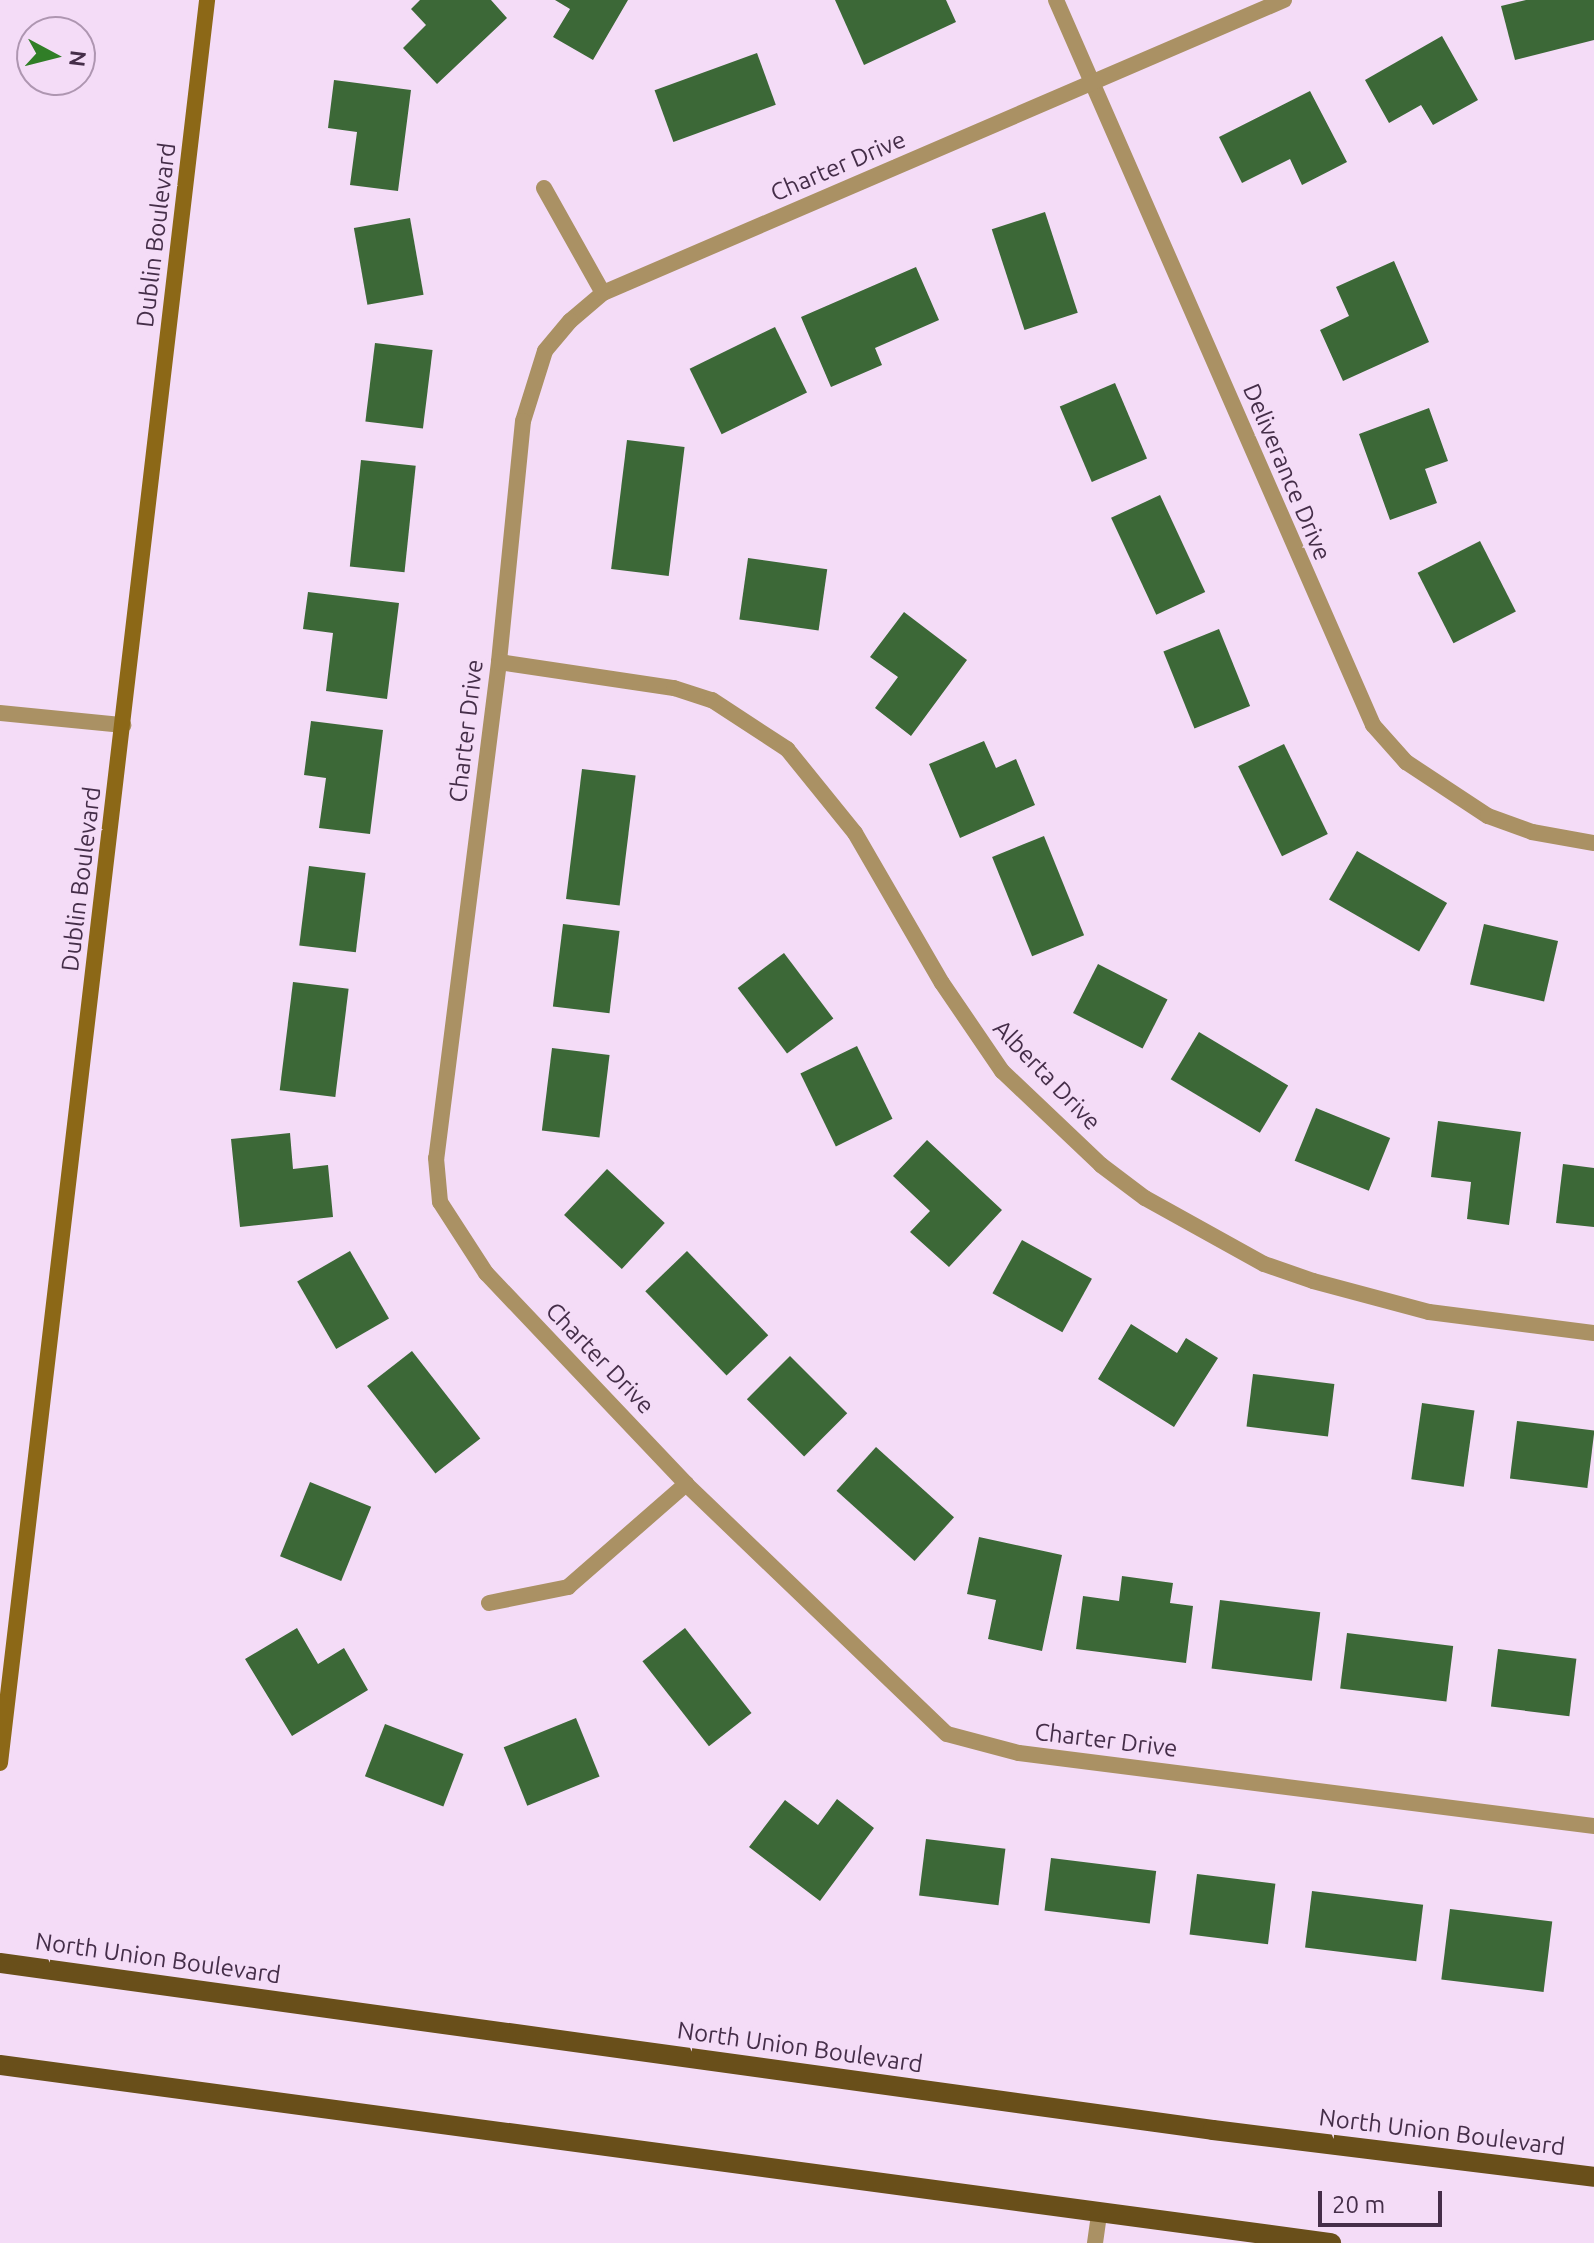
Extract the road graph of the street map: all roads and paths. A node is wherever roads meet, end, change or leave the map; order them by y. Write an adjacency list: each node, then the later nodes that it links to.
1 (207, 0): 9 (main road, Dublin Boulevard)
2 (1056, 0): 4 (street, Deliverance Drive)
3 (1284, 0): 4 (street, Charter Drive)
4 (1092, 82): 6 (street, Charter Drive); 10 (street, Deliverance Drive)
5 (544, 188): 6 (street)
6 (603, 293): 7 (street, Charter Drive)
7 (499, 662): 11 (street, Alberta Drive); 12 (street, Charter Drive)
8 (0, 713): 9 (street)
9 (123, 725): 14 (main road, Dublin Boulevard)
10 (1594, 843)
11 (1594, 1333)
12 (686, 1484): 13 (street); 15 (street, Charter Drive)
13 (489, 1603)
14 (0, 1763)
15 (1594, 1826)
16 (0, 1963): 18 (main road, North Union Boulevard)
17 (0, 2065): 19 (main road)
18 (1594, 2177)
19 (1099, 2215): 20 (main road); 21 (street)
20 (1318, 2242)
21 (1095, 2243)

